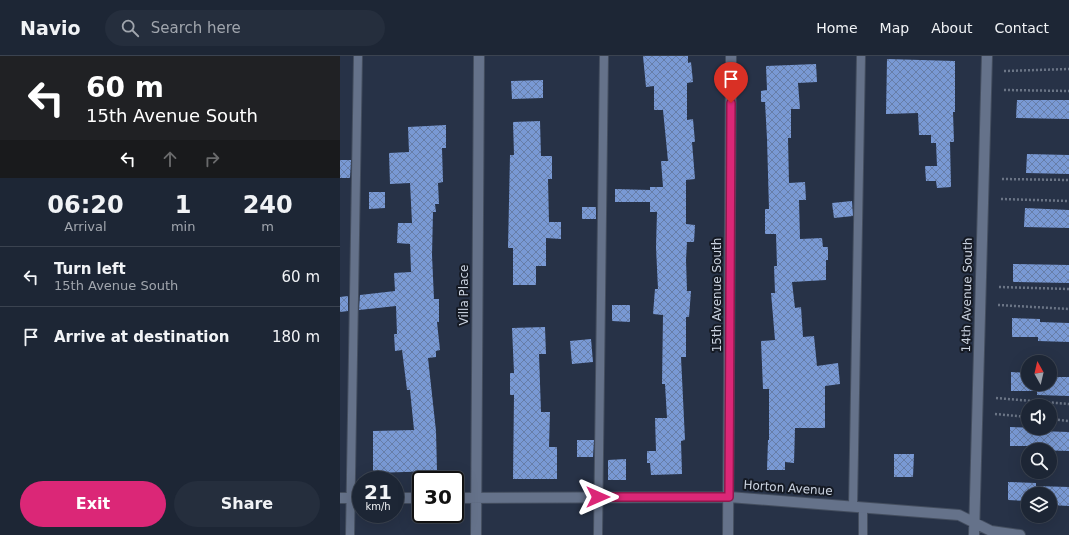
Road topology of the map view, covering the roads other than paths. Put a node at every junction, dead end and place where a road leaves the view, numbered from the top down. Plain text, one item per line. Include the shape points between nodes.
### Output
1 (358, 56) edge
2 (479, 56) edge
3 (604, 56) edge
4 (731, 56) edge
5 (861, 56) edge
6 (987, 56) edge
7 (598, 497) junction
8 (729, 497) junction
9 (345, 498) edge
10 (464, 498) edge
11 (477, 498) junction
12 (858, 507) junction
13 (974, 522) junction
14 (350, 535) edge
15 (476, 535) edge
16 (598, 535) edge
17 (728, 535) edge
18 (863, 535) edge
19 (974, 535) edge
20 (1020, 535) edge

1 - 9 lane
2 - 11 street, Villa Place
3 - 7 lane
4 - 8 street, 15th Avenue South
5 - 12 lane
6 - 13 street, 14th Avenue South
7 - 8 street, Horton Avenue
7 - 11 street, Horton Avenue
7 - 16 lane
8 - 12 street, Horton Avenue
8 - 17 street, 15th Avenue South
9 - 14 lane
10 - 11 street, Horton Avenue
11 - 15 street, Villa Place
12 - 13 street, Horton Avenue via 959,515
12 - 18 lane
13 - 19 street, 14th Avenue South
13 - 20 street, Horton Avenue via 991,531

